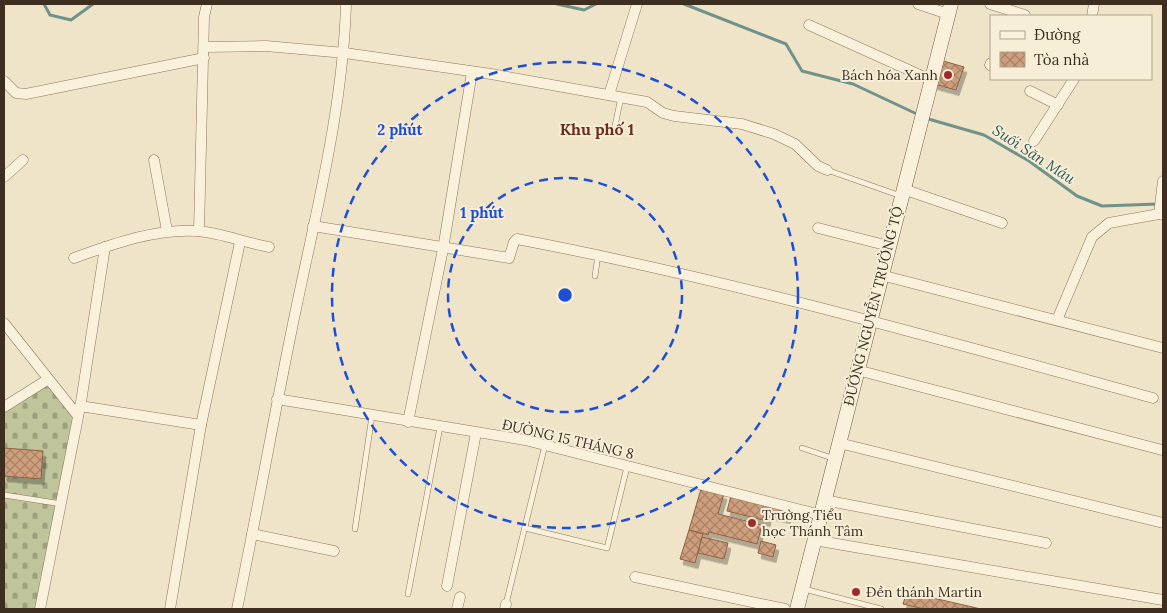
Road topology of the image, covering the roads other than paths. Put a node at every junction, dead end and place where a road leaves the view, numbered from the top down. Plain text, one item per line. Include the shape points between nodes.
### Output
1 (207, 4) edge
2 (346, 4) edge
3 (637, 4) edge
4 (918, 4) edge
5 (990, 4) edge
6 (949, 9) edge
7 (1009, 13) edge
8 (1025, 15) edge
9 (809, 25) dead end
10 (204, 47) junction
11 (345, 53) junction
12 (204, 58) junction
13 (472, 72) junction
14 (931, 80) junction
15 (1073, 80) edge
16 (4, 81) edge
17 (1030, 91) dead end
18 (609, 95) junction
19 (621, 98) junction
20 (1058, 105) junction
21 (615, 126) dead end
22 (1034, 141) dead end
23 (23, 160) dead end
24 (154, 160) dead end
25 (827, 170) joint
26 (4, 177) edge
27 (1163, 181) edge
28 (902, 193) junction
29 (1160, 212) edge
30 (1002, 223) dead end
31 (314, 226) junction
32 (818, 228) dead end
33 (167, 231) junction
34 (199, 232) junction
35 (240, 242) junction
36 (889, 246) junction
37 (106, 247) junction
38 (269, 247) dead end
39 (443, 249) junction
40 (598, 254) junction
41 (74, 258) dead end
42 (881, 275) junction
43 (595, 276) dead end
44 (870, 320) junction
45 (1056, 320) junction
46 (4, 323) edge
47 (1163, 348) edge
48 (857, 370) junction
49 (47, 380) junction
50 (1153, 398) dead end
51 (277, 399) junction
52 (4, 407) edge
53 (79, 411) junction
54 (372, 416) junction
55 (408, 422) junction
56 (202, 425) junction
57 (440, 427) junction
58 (476, 433) junction
59 (839, 443) junction
60 (545, 445) junction
61 (802, 448) dead end
62 (1162, 450) dead end
63 (835, 459) junction
64 (627, 467) junction
65 (4, 495) edge
66 (824, 500) junction
67 (62, 504) junction
68 (821, 515) junction
69 (1163, 523) edge
70 (525, 528) junction
71 (355, 529) dead end
72 (252, 534) junction
73 (814, 540) junction
74 (1046, 544) dead end
75 (334, 551) dead end
76 (635, 577) dead end
77 (447, 586) dead end
78 (802, 588) junction
79 (408, 594) dead end
80 (460, 597) dead end
81 (1163, 600) edge
82 (505, 607) edge
83 (40, 609) edge
84 (170, 609) edge
85 (237, 609) edge
86 (457, 609) edge
87 (785, 609) edge
88 (797, 609) edge
89 (881, 609) edge

1 - 10 street
2 - 11 street
3 - 18 street
4 - 6 street
5 - 7 street
6 - 14 main road, ĐƯỜNG NGUYỄN TRƯỜNG TỘ
7 - 8 street
9 - 14 street
10 - 11 street via 266,46
10 - 12 street
11 - 13 street
11 - 31 street
12 - 16 street via 26,94 16,94
12 - 34 street
13 - 18 street
13 - 39 street
14 - 28 main road, ĐƯỜNG NGUYỄN TRƯỜNG TỘ
15 - 20 street
17 - 20 street
18 - 19 street
19 - 21 lane
19 - 25 street via 647,102 674,116 759,128 795,144 818,166
20 - 22 street
23 - 26 street
24 - 33 street
25 - 28 lane
27 - 29 street
28 - 30 street
28 - 36 main road, ĐƯỜNG NGUYỄN TRƯỜNG TỘ
29 - 45 street via 1110,223 1092,237
31 - 39 street
31 - 51 street
32 - 36 street
33 - 34 street
33 - 37 street
34 - 35 street
35 - 38 street
35 - 56 street
36 - 42 main road, ĐƯỜNG NGUYỄN TRƯỜNG TỘ
37 - 41 street
37 - 53 street
39 - 40 street via 508,258 517,239
39 - 55 street
40 - 43 lane
40 - 44 street
42 - 44 main road, ĐƯỜNG NGUYỄN TRƯỜNG TỘ
42 - 45 street
44 - 48 main road, ĐƯỜNG NGUYỄN TRƯỜNG TỘ
44 - 50 street
45 - 47 street
46 - 49 street
48 - 59 main road, ĐƯỜNG NGUYỄN TRƯỜNG TỘ
48 - 62 street
49 - 52 street
49 - 53 street
51 - 54 street, ĐƯỜNG 15 THÁNG 8
51 - 72 street
53 - 56 street
53 - 67 street
54 - 55 street, ĐƯỜNG 15 THÁNG 8
54 - 71 lane
55 - 57 street, ĐƯỜNG 15 THÁNG 8
56 - 84 street
57 - 58 street, ĐƯỜNG 15 THÁNG 8
57 - 79 lane
58 - 60 street, ĐƯỜNG 15 THÁNG 8
58 - 77 street
59 - 63 main road, ĐƯỜNG NGUYỄN TRƯỜNG TỘ
59 - 69 street
60 - 64 street, ĐƯỜNG 15 THÁNG 8
60 - 70 lane
61 - 63 lane
63 - 66 main road, ĐƯỜNG NGUYỄN TRƯỜNG TỘ
64 - 68 street, ĐƯỜNG 15 THÁNG 8
64 - 70 lane via 607,548
65 - 67 lane
66 - 68 main road, ĐƯỜNG NGUYỄN TRƯỜNG TỘ
66 - 74 street
67 - 83 street
68 - 73 main road, ĐƯỜNG NGUYỄN TRƯỜNG TỘ
70 - 82 lane
72 - 75 street
72 - 85 street
73 - 78 main road, ĐƯỜNG NGUYỄN TRƯỜNG TỘ
73 - 81 street
76 - 87 street
78 - 88 main road, ĐƯỜNG NGUYỄN TRƯỜNG TỘ
78 - 89 lane
80 - 86 street

